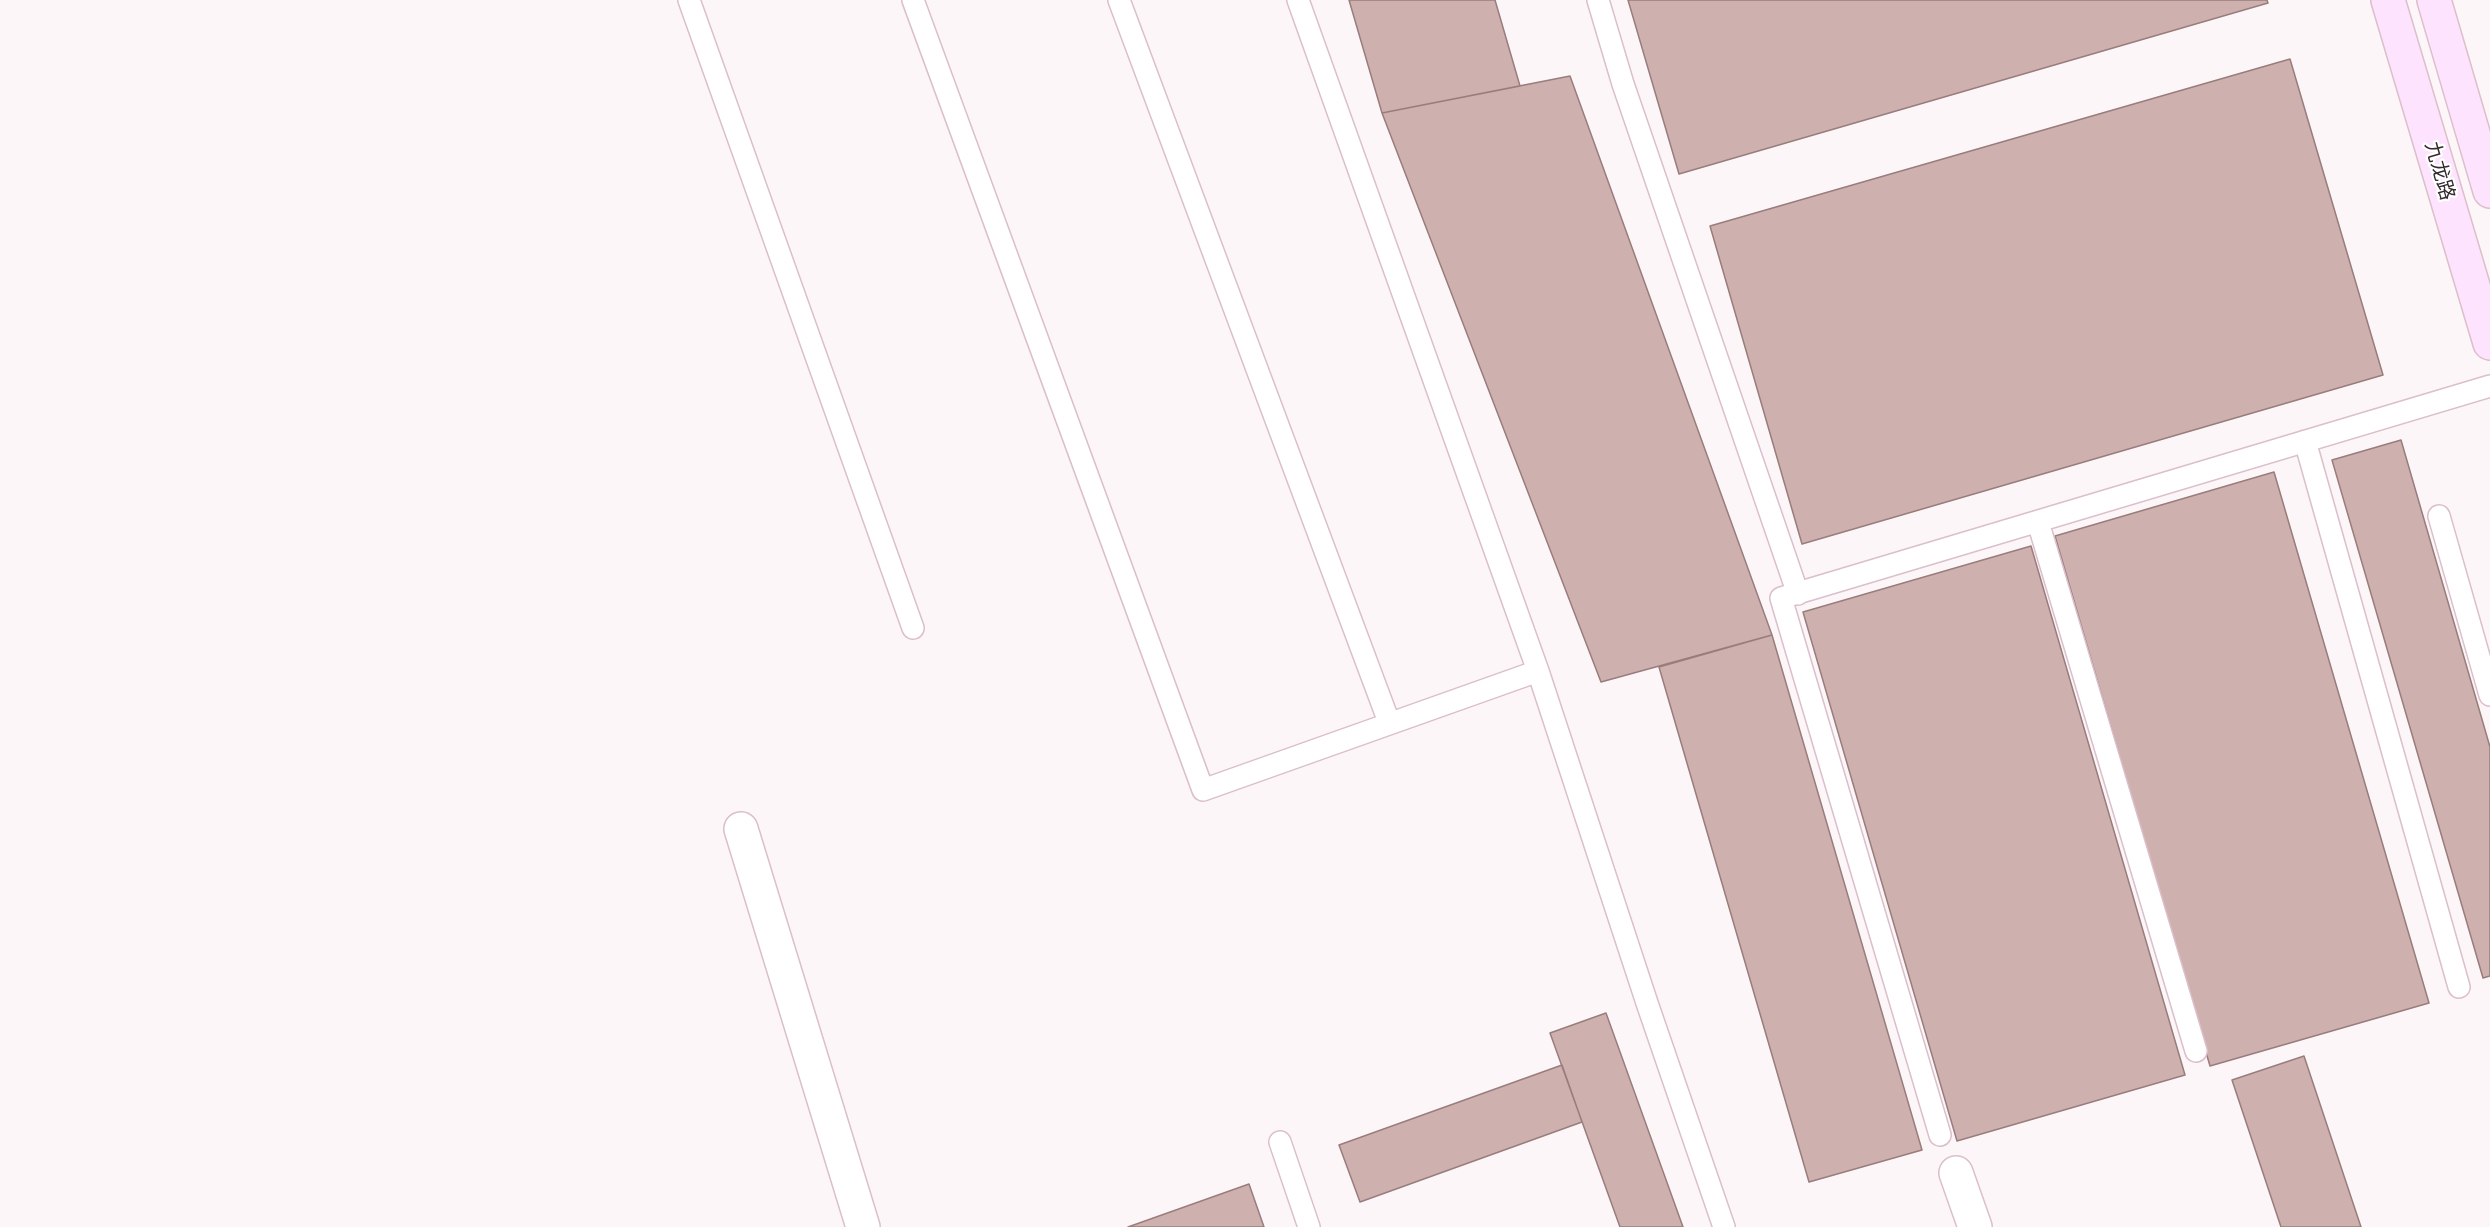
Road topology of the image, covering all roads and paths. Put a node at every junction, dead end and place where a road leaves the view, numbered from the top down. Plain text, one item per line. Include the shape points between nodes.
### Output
1 (688, 0) edge
2 (913, 0) edge
3 (1119, 0) edge
4 (1298, 0) edge
5 (1598, 0) edge
6 (2388, 0) edge
7 (2434, 0) edge
8 (2490, 191) edge
9 (2490, 343) edge
10 (2490, 386) edge
11 (2305, 441) junction
12 (2439, 516) dead end
13 (2038, 522) junction
14 (1798, 594) junction
15 (913, 628) dead end
16 (1538, 671) junction
17 (2490, 695) edge
18 (1389, 722) junction
19 (741, 829) dead end
20 (2459, 987) dead end
21 (2196, 1052) dead end
22 (1940, 1135) dead end
23 (1280, 1142) dead end
24 (1956, 1173) dead end
25 (863, 1227) edge
26 (1309, 1227) edge
27 (1724, 1227) edge
28 (1975, 1227) edge

1 - 15 lane
2 - 18 lane via 1203,790
3 - 18 lane
4 - 16 lane
5 - 14 lane via 1623,84
6 - 9 main road, 九龙路
7 - 8 main road
10 - 11 lane
11 - 13 lane
11 - 20 lane
12 - 17 lane
13 - 14 lane
13 - 21 lane
14 - 22 lane via 1781,598
16 - 18 lane
16 - 27 lane
19 - 25 street
23 - 26 lane
24 - 28 street

